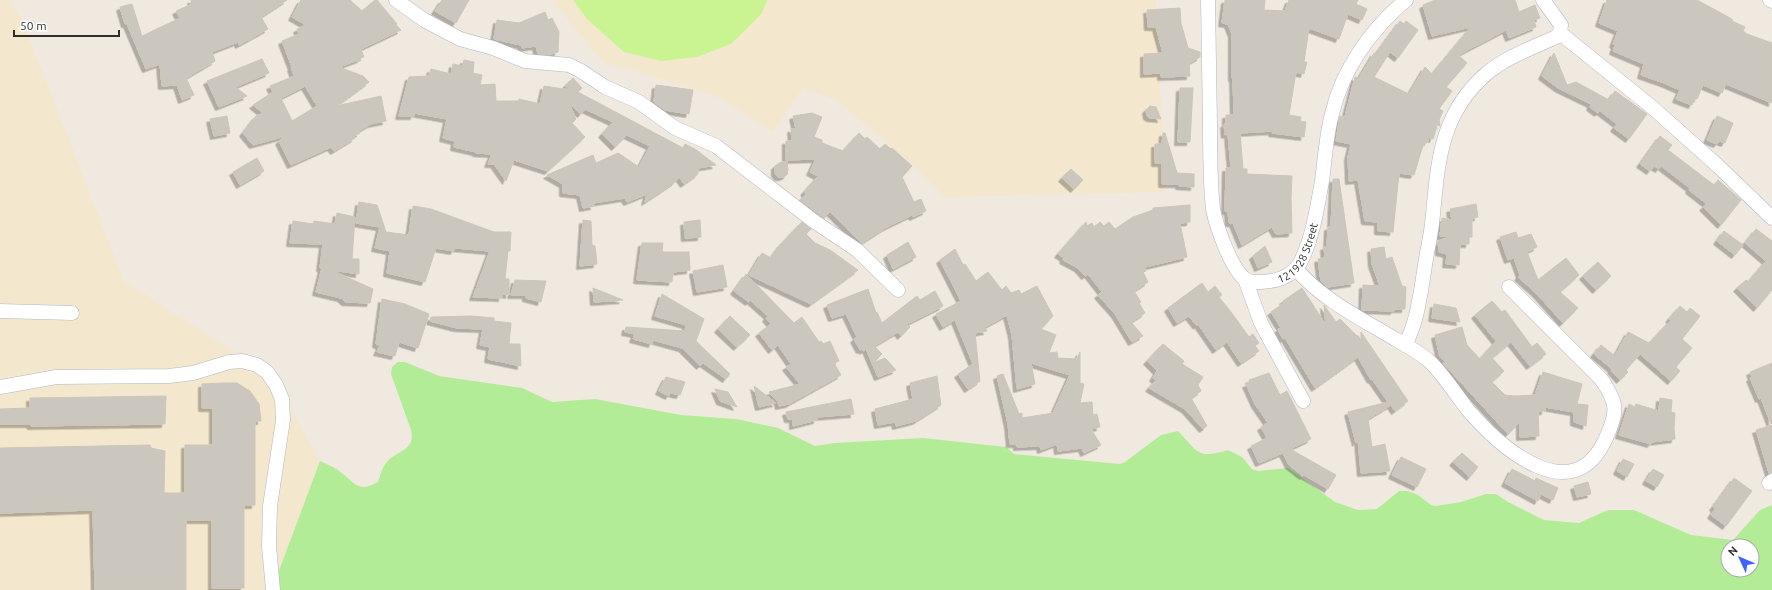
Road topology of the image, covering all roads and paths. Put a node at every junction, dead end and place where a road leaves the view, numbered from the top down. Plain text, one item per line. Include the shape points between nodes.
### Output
1 (396, 0) edge
2 (1208, 0) edge
3 (1406, 0) edge
4 (1543, 0) edge
5 (1560, 33) junction
6 (1772, 218) edge
7 (1296, 269) junction
8 (1245, 279) junction
9 (1509, 287) dead end
10 (898, 290) dead end
11 (0, 311) edge
12 (72, 313) dead end
13 (1405, 345) junction
14 (0, 387) edge
15 (1304, 401) dead end
16 (273, 590) edge

1 - 10 street via 424,20 460,39 525,61 569,65 605,87 640,102 675,128 716,146 815,222 857,250
2 - 8 street via 1213,208 1223,241 1236,268
3 - 7 street, 121928 Street via 1372,34 1347,72 1331,115 1315,222
4 - 5 street via 1561,25
5 - 6 street via 1653,108
5 - 13 street via 1505,61 1487,74 1471,89 1450,125 1440,150 1422,285 1412,330
7 - 8 street, 121928 Street via 1288,276 1273,281 1255,282
7 - 13 street via 1321,294
8 - 15 street via 1261,323
9 - 13 street via 1602,379 1612,394 1615,410 1610,430 1591,462 1578,470 1566,474 1552,471 1513,452 1469,411 1428,361
11 - 12 street
14 - 16 street via 56,377 169,376 242,361 257,365 267,372 282,399 283,420 270,506 269,546

